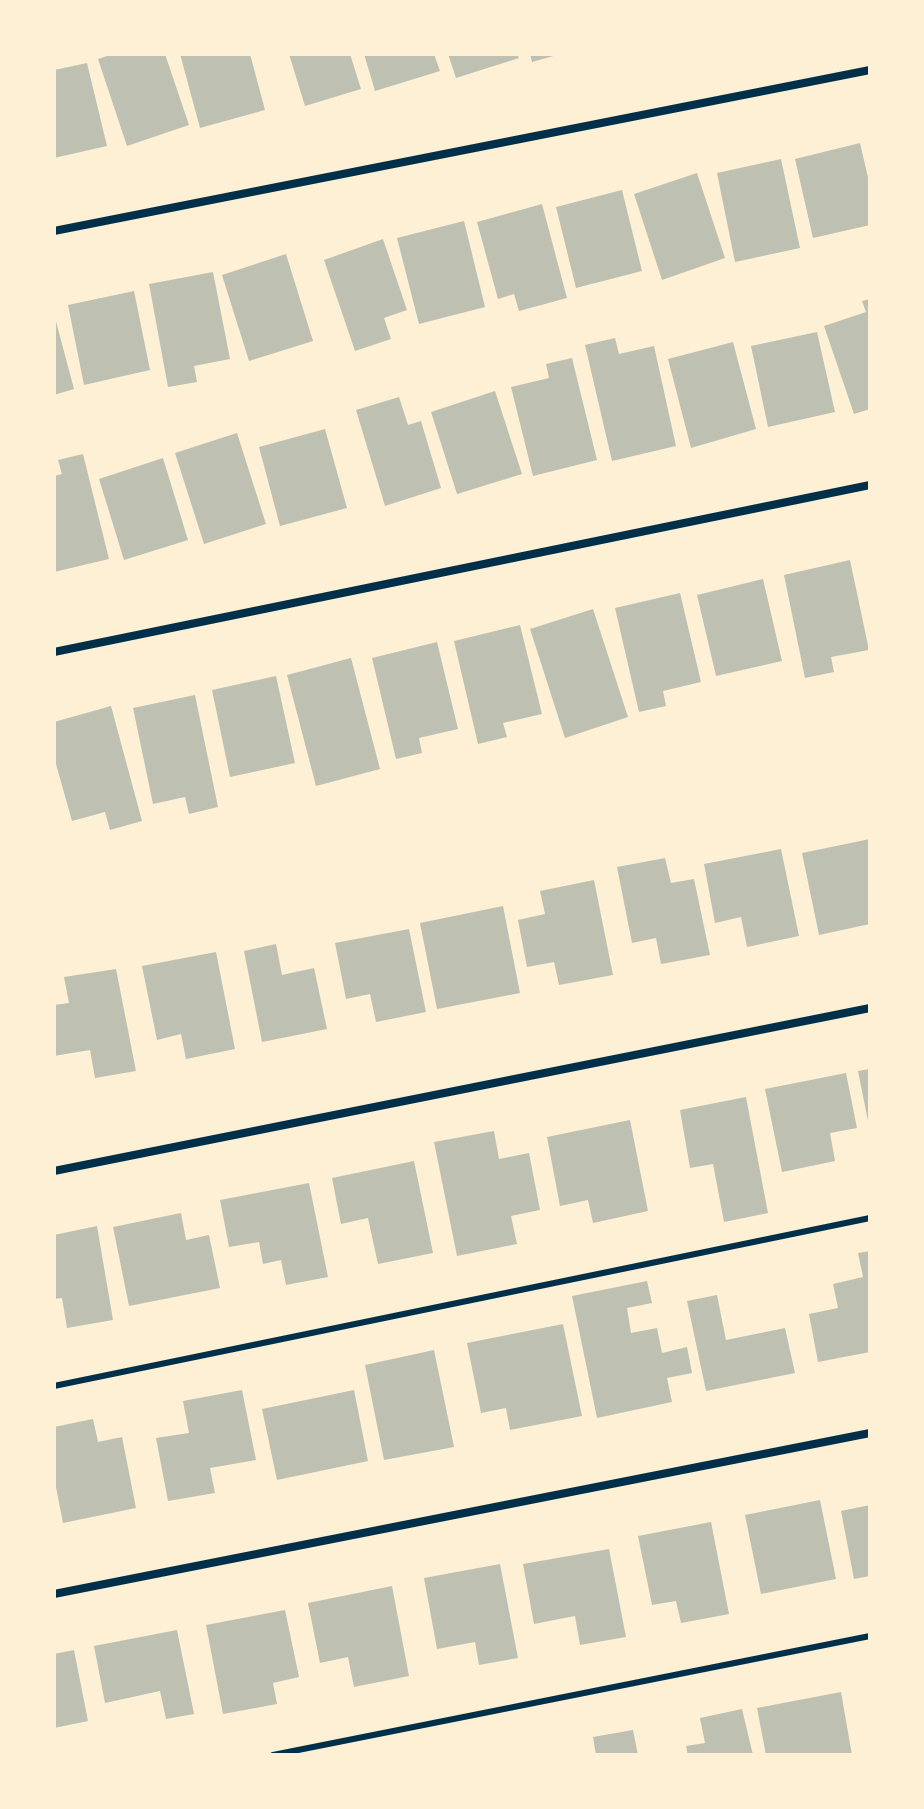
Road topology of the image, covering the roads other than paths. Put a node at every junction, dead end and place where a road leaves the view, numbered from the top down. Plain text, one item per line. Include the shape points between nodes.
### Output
1 (870, 70) edge
2 (54, 231) edge
3 (870, 485) edge
4 (54, 652) edge
5 (870, 1008) edge
6 (54, 1171) edge
7 (870, 1218) edge
8 (54, 1386) edge
9 (870, 1433) edge
10 (54, 1594) edge
11 (870, 1636) edge
12 (273, 1755) edge

1 - 2 street
3 - 4 street
5 - 6 street
7 - 8 lane
9 - 10 street
11 - 12 lane

